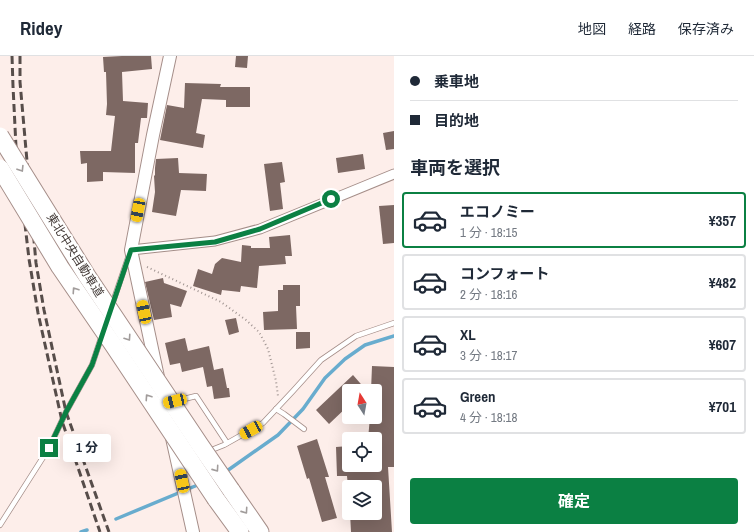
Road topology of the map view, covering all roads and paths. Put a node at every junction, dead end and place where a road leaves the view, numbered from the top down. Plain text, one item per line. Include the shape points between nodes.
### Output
1 (170, 56) edge
2 (0, 136) edge
3 (0, 168) edge
4 (394, 174) edge
5 (132, 255) junction
6 (109, 314) dead end
7 (107, 322) dead end
8 (394, 323) edge
9 (164, 404) junction
10 (278, 407) junction
11 (303, 429) dead end
12 (227, 443) junction
13 (198, 455) dead end
14 (191, 458) dead end
15 (179, 466) junction
16 (0, 525) edge
17 (193, 532) edge
18 (240, 532) edge
19 (260, 532) edge

1 - 5 street via 151,142
2 -> 19 highway, 東北中央自動車道, bridge via 87,276
18 -> 3 highway, 東北中央自動車道, bridge via 60,267
4 - 5 street via 260,229 215,242
5 - 6 lane
5 - 9 street
5 - 10 path via 221,302 259,332 268,349 276,381
7 - 16 lane via 92,365 49,448
8 - 10 lane via 356,336 321,360
9 - 12 lane via 196,396
9 - 15 street
10 - 11 lane
10 - 12 lane via 263,423
12 - 13 lane
14 - 15 lane
15 - 17 street

